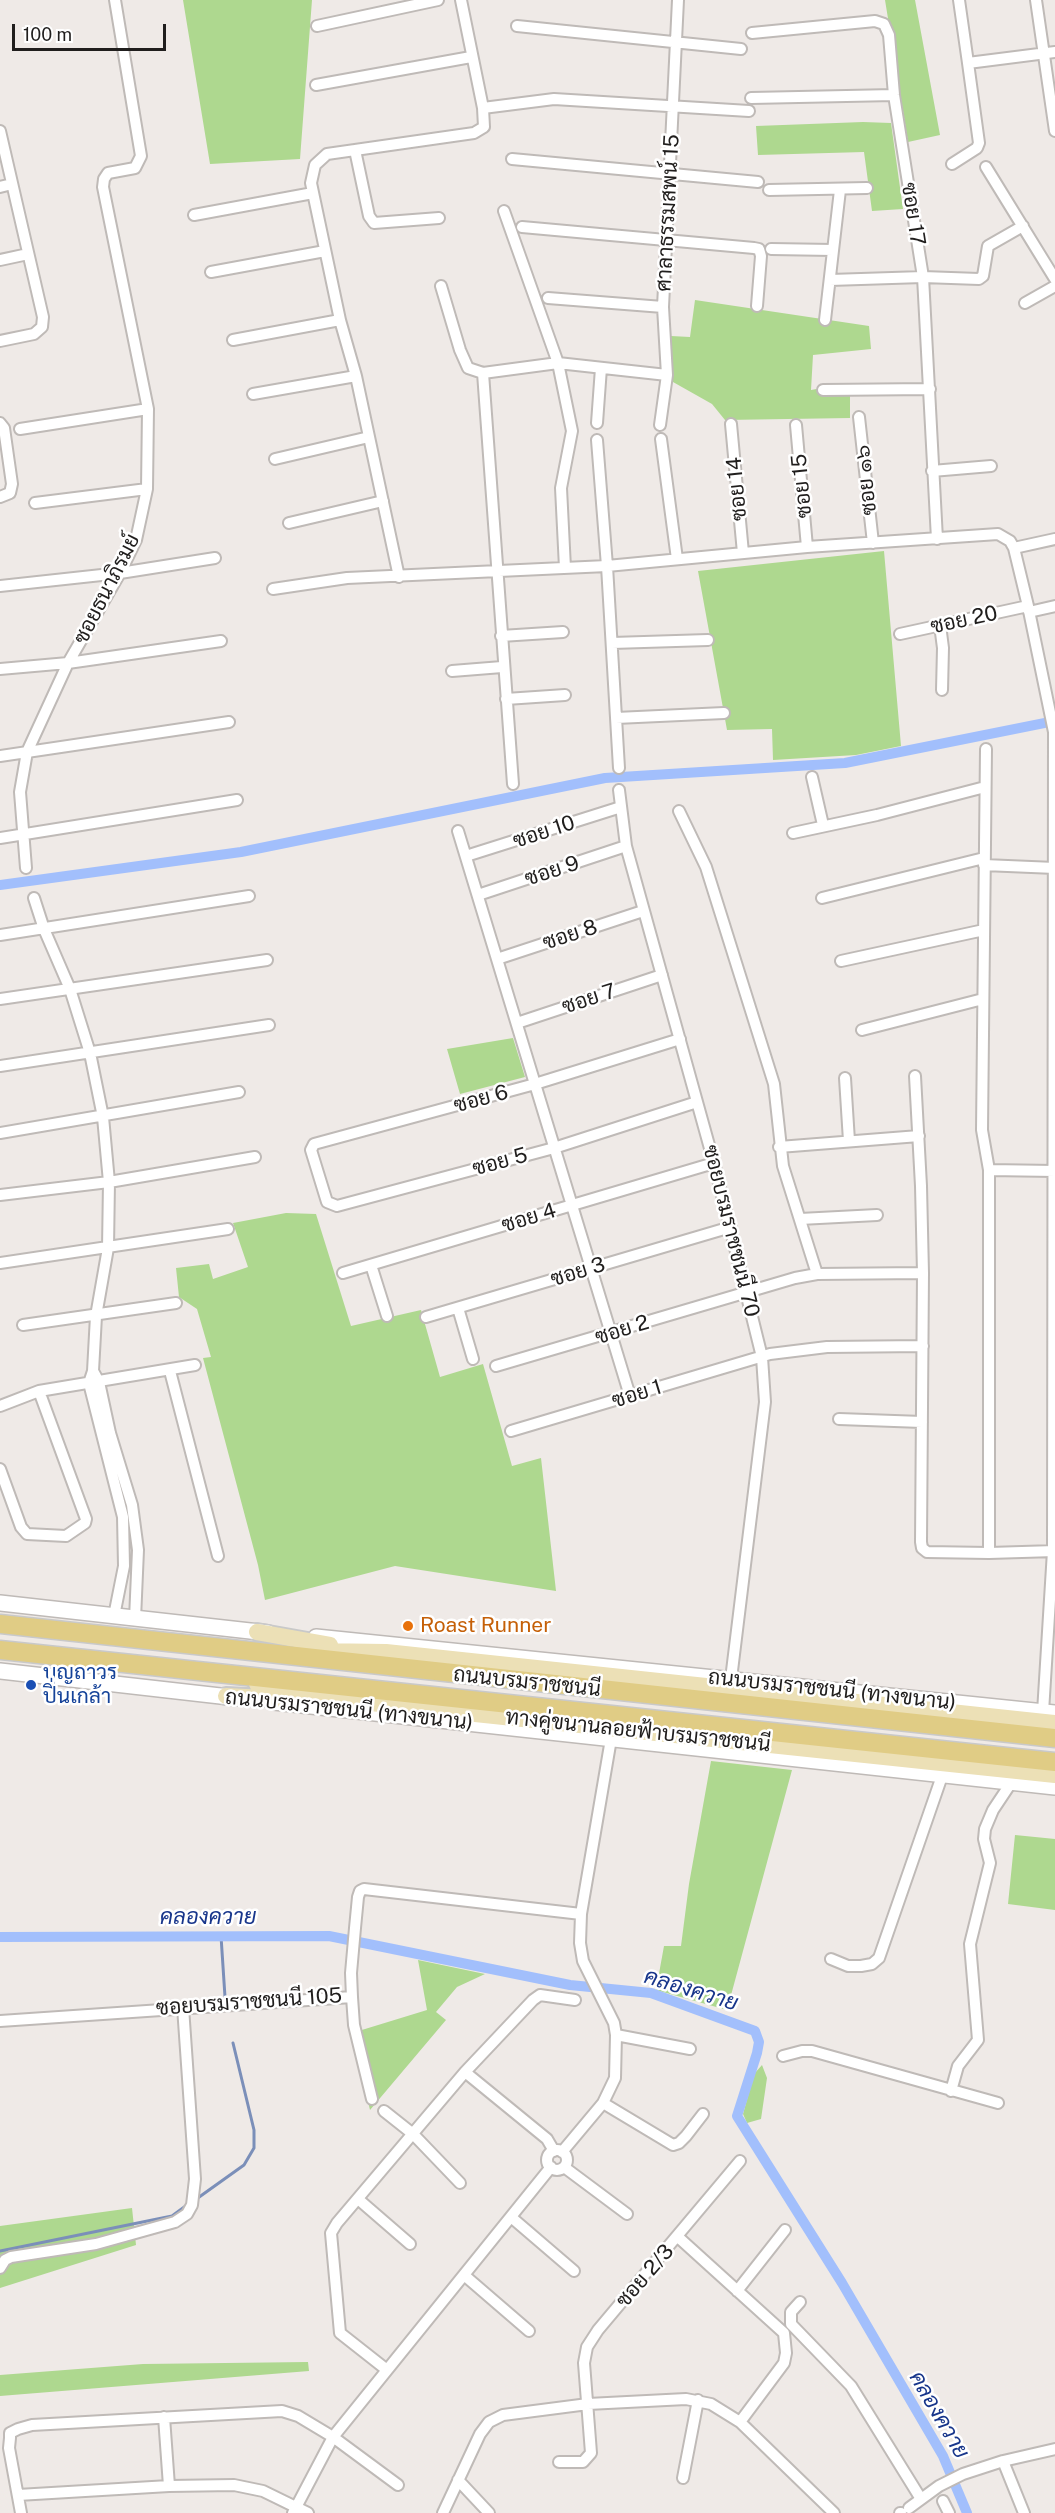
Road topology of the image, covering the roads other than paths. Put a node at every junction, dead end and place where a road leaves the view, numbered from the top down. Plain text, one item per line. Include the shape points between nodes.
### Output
1 (115, 0) edge
2 (438, 0) edge
3 (461, 0) edge
4 (678, 0) edge
5 (959, 0) edge
6 (1036, 0) edge
7 (317, 26) dead end
8 (517, 26) dead end
9 (752, 33) dead end
10 (676, 43) junction
11 (741, 49) dead end
12 (1049, 53) edge
13 (471, 57) junction
14 (968, 63) junction
15 (316, 85) dead end
16 (894, 95) junction
17 (751, 98) dead end
18 (674, 106) junction
19 (483, 108) junction
20 (749, 111) dead end
21 (0, 131) edge
22 (1055, 131) edge
23 (355, 150) junction
24 (512, 159) dead end
25 (951, 164) dead end
26 (986, 167) dead end
27 (670, 173) junction
28 (758, 182) dead end
29 (12, 184) junction
30 (0, 187) edge
31 (867, 188) dead end
32 (769, 190) dead end
33 (840, 190) junction
34 (313, 193) junction
35 (504, 211) dead end
36 (194, 215) dead end
37 (439, 218) dead end
38 (1023, 226) junction
39 (522, 227) dead end
40 (668, 240) junction
41 (771, 249) dead end
42 (833, 250) junction
43 (325, 251) junction
44 (27, 254) junction
45 (0, 260) edge
46 (211, 272) dead end
47 (923, 277) junction
48 (1055, 279) edge
49 (830, 280) junction
50 (441, 286) dead end
51 (1055, 286) edge
52 (548, 298) dead end
53 (1025, 303) dead end
54 (757, 306) dead end
55 (663, 307) junction
56 (340, 320) junction
57 (825, 320) dead end
58 (233, 340) dead end
59 (0, 341) edge
60 (558, 363) junction
61 (601, 368) junction
62 (483, 373) junction
63 (667, 375) junction
64 (356, 376) junction
65 (930, 389) junction
66 (823, 390) dead end
67 (253, 394) dead end
68 (148, 409) junction
69 (860, 417) dead end
70 (0, 423) edge
71 (597, 423) dead end
72 (731, 424) dead end
73 (660, 425) dead end
74 (796, 425) dead end
75 (21, 429) dead end
76 (369, 437) junction
77 (661, 439) dead end
78 (597, 440) dead end
79 (275, 459) dead end
80 (990, 466) dead end
81 (932, 471) junction
82 (147, 489) junction
83 (3, 496) edge
84 (383, 501) junction
85 (35, 503) dead end
86 (289, 523) dead end
87 (1055, 538) edge
88 (937, 539) junction
89 (873, 543) junction
90 (807, 547) junction
91 (1014, 548) junction
92 (743, 553) junction
93 (215, 558) dead end
94 (677, 559) junction
95 (608, 566) junction
96 (565, 568) junction
97 (498, 571) junction
98 (120, 573) junction
99 (399, 577) junction
100 (0, 586) edge
101 (273, 590) dead end
102 (1055, 606) edge
103 (1028, 609) junction
104 (940, 625) junction
105 (563, 632) dead end
106 (900, 634) dead end
107 (501, 636) junction
108 (708, 640) dead end
109 (221, 641) dead end
110 (612, 643) junction
111 (68, 663) junction
112 (502, 667) junction
113 (0, 669) edge
114 (452, 671) dead end
115 (942, 690) dead end
116 (565, 695) dead end
117 (506, 699) junction
118 (724, 713) dead end
119 (616, 718) junction
120 (229, 722) dead end
121 (1054, 732) edge
122 (986, 748) dead end
123 (27, 752) junction
124 (0, 756) edge
125 (618, 768) dead end
126 (812, 777) dead end
127 (513, 784) dead end
128 (985, 787) junction
129 (619, 790) dead end
130 (237, 800) dead end
131 (621, 807) junction
132 (679, 811) dead end
133 (823, 825) junction
134 (458, 831) dead end
135 (793, 832) dead end
136 (24, 835) junction
137 (0, 838) edge
138 (626, 846) junction
139 (466, 856) junction
140 (984, 861) junction
141 (26, 868) dead end
142 (1054, 868) edge
143 (478, 895) junction
144 (249, 896) dead end
145 (34, 898) dead end
146 (822, 898) dead end
147 (644, 911) junction
148 (44, 929) junction
149 (984, 930) junction
150 (0, 934) edge
151 (497, 959) junction
152 (267, 960) dead end
153 (840, 961) dead end
154 (662, 975) junction
155 (70, 989) junction
156 (0, 999) edge
157 (983, 999) junction
158 (517, 1023) junction
159 (269, 1025) dead end
160 (862, 1030) dead end
161 (680, 1039) junction
162 (90, 1053) junction
163 (0, 1066) edge
164 (915, 1076) dead end
165 (845, 1078) dead end
166 (535, 1084) junction
167 (239, 1092) dead end
168 (697, 1102) junction
169 (103, 1117) junction
170 (0, 1132) edge
171 (919, 1136) junction
172 (849, 1141) junction
173 (779, 1147) junction
174 (554, 1148) junction
175 (255, 1157) dead end
176 (714, 1163) junction
177 (989, 1170) junction
178 (1054, 1171) edge
179 (319, 1176) joint
180 (109, 1182) junction
181 (0, 1195) edge
182 (572, 1205) junction
183 (877, 1215) dead end
184 (800, 1219) junction
185 (730, 1227) junction
186 (228, 1229) dead end
187 (108, 1248) junction
188 (0, 1263) edge
189 (371, 1265) junction
190 (591, 1268) junction
191 (344, 1273) dead end
192 (922, 1273) junction
193 (817, 1274) junction
194 (746, 1292) junction
195 (176, 1303) dead end
196 (458, 1308) junction
197 (96, 1316) junction
198 (387, 1316) dead end
199 (426, 1317) dead end
200 (23, 1325) dead end
201 (610, 1333) junction
202 (923, 1346) junction
203 (1054, 1348) edge
204 (762, 1357) junction
205 (473, 1359) dead end
206 (195, 1365) dead end
207 (496, 1366) dead end
208 (170, 1371) junction
209 (94, 1382) junction
210 (39, 1391) junction
211 (630, 1396) junction
212 (0, 1406) edge
213 (839, 1419) dead end
214 (922, 1422) junction
215 (511, 1431) dead end
216 (0, 1469) edge
217 (1054, 1551) edge
218 (989, 1553) junction
219 (218, 1556) dead end
220 (122, 1579) junction
221 (139, 1581) junction
222 (0, 1603) edge
223 (114, 1616) junction
224 (135, 1619) junction
225 (0, 1624) edge
226 (257, 1632) junction
227 (0, 1650) edge
228 (231, 1650) junction
229 (386, 1652) junction
230 (0, 1671) edge
231 (223, 1675) junction
232 (731, 1679) junction
233 (226, 1696) junction
234 (361, 1702) junction
235 (1051, 1716) edge
236 (1055, 1738) edge
237 (611, 1739) junction
238 (1055, 1762) edge
239 (1055, 1775) edge
240 (942, 1776) junction
241 (1011, 1783) junction
242 (1055, 1787) edge
243 (580, 1914) junction
244 (831, 1959) dead end
245 (352, 1997) junction
246 (575, 2000) dead end
247 (183, 2007) junction
248 (0, 2021) edge
249 (616, 2035) junction
250 (690, 2049) dead end
251 (783, 2056) dead end
252 (465, 2072) junction
253 (951, 2091) junction
254 (372, 2099) dead end
255 (603, 2103) junction
256 (998, 2103) dead end
257 (384, 2111) dead end
258 (703, 2114) dead end
259 (413, 2134) junction
260 (558, 2152) junction
261 (740, 2162) dead end
262 (564, 2167) junction
263 (551, 2168) junction
264 (460, 2183) dead end
265 (358, 2199) junction
266 (627, 2214) dead end
267 (511, 2217) junction
268 (785, 2230) dead end
269 (678, 2237) junction
270 (410, 2244) dead end
271 (0, 2268) edge
272 (574, 2271) dead end
273 (464, 2275) junction
274 (737, 2291) junction
275 (800, 2302) dead end
276 (529, 2331) dead end
277 (387, 2370) junction
278 (698, 2400) junction
279 (588, 2404) junction
280 (164, 2417) junction
281 (740, 2422) junction
282 (333, 2438) junction
283 (1055, 2449) edge
284 (1003, 2461) junction
285 (559, 2462) dead end
286 (683, 2478) dead end
287 (458, 2480) junction
288 (398, 2485) dead end
289 (170, 2486) junction
290 (18, 2495) junction
291 (921, 2499) junction
292 (943, 2501) dead end
293 (295, 2510) edge
294 (903, 2511) edge
295 (21, 2513) edge
296 (308, 2513) edge
297 (443, 2513) edge
298 (489, 2513) edge
299 (834, 2513) edge
300 (949, 2513) edge
301 (1024, 2513) edge

1 - 68 street, ซอยธนาภิรมย์ via 141,156 135,168 108,173 103,187
2 - 7 street
3 - 13 street
4 - 10 street, ศาลาธรรมสพน์ 15
5 - 14 street
6 - 12 street
8 - 10 street
9 - 16 street, ซอย 17 via 875,21 884,24 889,35
10 - 11 street
10 - 18 street, ศาลาธรรมสพน์ 15
12 - 14 street
12 - 22 street
13 - 15 street
13 - 19 street
14 - 25 street via 979,143
16 - 17 street
16 - 47 street, ซอย 17
18 - 19 street via 554,99
18 - 20 street
18 - 27 street, ศาลาธรรมสพน์ 15
19 - 23 street via 484,127 474,133
21 - 29 street
23 - 34 street via 327,154 315,165
23 - 37 street via 369,216 374,222
24 - 27 street
26 - 38 street
27 - 28 street
27 - 40 street, ศาลาธรรมสพน์ 15
29 - 30 street
29 - 44 street
31 - 33 street
32 - 33 street
33 - 42 street
34 - 36 street
34 - 43 street
35 - 60 street
38 - 47 street via 988,246 980,279
38 - 48 street
39 - 40 street
40 - 54 street via 759,249
40 - 55 street, ศาลาธรรมสพน์ 15
41 - 42 street
42 - 49 street
43 - 46 street
43 - 56 street
44 - 45 street
44 - 59 street via 42,327 34,334
47 - 49 street
47 - 65 street, ซอย 17
49 - 57 street
50 - 62 street via 468,368
51 - 53 street
52 - 55 street
55 - 63 street, ศาลาธรรมสพน์ 15
56 - 58 street
56 - 64 street
60 - 61 street
60 - 62 street
60 - 96 street via 572,431 561,488
61 - 63 street
61 - 71 street
62 - 97 street
63 - 73 street, ศาลาธรรมสพน์ 15
64 - 67 street
64 - 76 street
65 - 66 street
65 - 81 street, ซอย 17
68 - 75 street
68 - 82 street, ซอยธนาภิรมย์
69 - 89 street, ซอย ๑๖
70 - 83 street via 12,484
72 - 92 street, ซอย 14
74 - 90 street, ซอย 15
76 - 79 street
76 - 84 street
77 - 94 street
78 - 95 street
80 - 81 street
81 - 88 street, ซอย 17
82 - 85 street
82 - 98 street, ซอยธนาภิรมย์ via 136,540
84 - 86 street
84 - 99 street
87 - 91 street
88 - 89 street
88 - 91 street via 998,534 1006,536
89 - 90 street
90 - 92 street
91 - 103 street
92 - 94 street
93 - 98 street
94 - 95 street
95 - 96 street
95 - 110 street
96 - 97 street
97 - 99 street
97 - 107 street
98 - 100 street
98 - 111 street, ซอยธนาภิรมย์
99 - 101 street via 347,578
102 - 103 street, ซอย 20
103 - 104 street, ซอย 20
103 - 121 street
104 - 106 street, ซอย 20
104 - 115 street
105 - 107 street
107 - 112 street
108 - 110 street
109 - 111 street
110 - 119 street
111 - 113 street
111 - 123 street, ซอยธนาภิรมย์
112 - 114 street
112 - 117 street
116 - 117 street
117 - 127 street
118 - 119 street
119 - 125 street
120 - 123 street
121 - 142 street
122 - 128 street
123 - 124 street
123 - 136 street, ซอยธนาภิรมย์ via 20,792
126 - 133 street
128 - 133 street
128 - 140 street
129 - 131 street, ซอยบรมราชชนนี 70
130 - 136 street
131 - 138 street, ซอยบรมราชชนนี 70
131 - 139 street, ซอย 10
132 - 173 street via 706,867 771,1074
133 - 135 street
134 - 139 street
136 - 137 street
136 - 141 street, ซอยธนาภิรมย์
138 - 143 street, ซอย 9
138 - 147 street, ซอยบรมราชชนนี 70
139 - 143 street
140 - 142 street
140 - 146 street
140 - 149 street
142 - 178 street
143 - 151 street
144 - 148 street
145 - 148 street
147 - 151 street, ซอย 8
147 - 154 street, ซอยบรมราชชนนี 70
148 - 150 street
148 - 155 street
149 - 153 street
149 - 157 street
151 - 158 street
152 - 155 street
154 - 158 street, ซอย 7
154 - 161 street, ซอยบรมราชชนนี 70
155 - 156 street
155 - 162 street
157 - 160 street
157 - 177 street via 982,1130
158 - 166 street
159 - 162 street
161 - 166 street, ซอย 6
161 - 168 street, ซอยบรมราชชนนี 70
162 - 163 street
162 - 169 street
164 - 171 street
165 - 172 street
166 - 174 street
166 - 179 street, ซอย 6 via 314,1144 311,1150
167 - 169 street
168 - 174 street, ซอย 5
168 - 176 street, ซอยบรมราชชนนี 70
169 - 170 street
169 - 180 street
171 - 172 street
171 - 192 street
172 - 173 street
173 - 184 street
174 - 179 street, ซอย 5 via 337,1206 327,1202
174 - 182 street
175 - 180 street
176 - 182 street, ซอย 4
176 - 185 street, ซอยบรมราชชนนี 70
177 - 178 street
177 - 218 street
178 - 203 street
180 - 181 street
180 - 187 street
182 - 189 street, ซอย 4
182 - 190 street
183 - 184 street
184 - 193 street
185 - 190 street, ซอย 3
185 - 194 street, ซอยบรมราชชนนี 70
186 - 187 street
187 - 188 street
187 - 197 street
189 - 191 street, ซอย 4
189 - 198 street
190 - 196 street, ซอย 3
190 - 201 street
192 - 193 street, ซอย 2
192 - 202 street
193 - 194 street, ซอย 2
194 - 201 street, ซอย 2
194 - 204 street, ซอยบรมราชชนนี 70
195 - 197 street
196 - 199 street, ซอย 3
196 - 205 street
197 - 200 street
197 - 209 street
201 - 207 street, ซอย 2
201 - 211 street
202 - 204 street, ซอย 1 via 827,1347
202 - 214 street
203 - 217 street
204 - 211 street, ซอย 1
204 - 232 street, ซอยบรมราชชนนี 70 via 765,1402
206 - 208 street
208 - 209 street
208 - 219 street
209 - 210 street
209 - 220 street via 122,1506
209 - 221 street via 132,1505
210 - 212 street
210 - 216 street via 85,1523 66,1536 27,1534
211 - 215 street, ซอย 1
213 - 214 street
214 - 218 street via 922,1548 927,1552
217 - 218 street
217 - 235 street
220 - 221 street
220 - 223 street
221 - 224 street
222 - 223 main road, ถนนบรมราชชนนี (ทางขนาน)
223 - 224 main road, ถนนบรมราชชนนี (ทางขนาน)
224 - 226 main road, ถนนบรมราชชนนี (ทางขนาน)
225 - 228 highway, ถนนบรมราชชนนี
226 - 229 main road
226 - 232 main road, ถนนบรมราชชนนี (ทางขนาน)
227 - 231 highway, ถนนบรมราชชนนี
228 - 229 main road
228 - 236 highway, ถนนบรมราชชนนี
229 - 235 main road
230 - 233 main road, ถนนบรมราชชนนี (ทางขนาน)
231 - 234 main road, ทางคู่ขนานลอยฟ้าบรมราชชนนี via 268,1687
231 - 238 highway, ถนนบรมราชชนนี
232 - 235 main road, ถนนบรมราชชนนี (ทางขนาน)
233 - 234 main road
233 - 237 main road, ถนนบรมราชชนนี (ทางขนาน)
234 - 239 main road, ทางคู่ขนานลอยฟ้าบรมราชชนนี
237 - 240 main road, ถนนบรมราชชนนี (ทางขนาน)
237 - 243 street
240 - 241 main road, ถนนบรมราชชนนี (ทางขนาน)
240 - 244 street via 879,1958 861,1966
241 - 242 main road, ถนนบรมราชชนนี (ทางขนาน)
241 - 253 street via 985,1829 990,1863 970,1944 978,2040 958,2066
243 - 245 street, ซอยบรมราชชนนี 105 via 369,1888 360,1891
243 - 249 street via 582,1960 609,2012
245 - 247 street, ซอยบรมราชชนนี 105
245 - 254 street via 354,2025
246 - 252 street via 540,1995
247 - 248 street, ซอยบรมราชชนนี 105
247 - 271 street via 195,2179 187,2214 175,2222 96,2244 21,2254 5,2260
249 - 250 street
249 - 255 street via 615,2078
251 - 253 street via 812,2051
252 - 259 street
252 - 260 street
253 - 256 street
255 - 258 street via 673,2145 679,2144
255 - 260 street
257 - 259 street
259 - 264 street
259 - 265 street
260 - 262 street via 567,2159
260 - 263 street via 548,2157
261 - 269 street, ซอย 2/3
262 - 263 street
262 - 266 street
263 - 267 street
265 - 270 street
265 - 277 street via 331,2233 338,2325 344,2339
267 - 272 street
267 - 273 street
268 - 274 street
269 - 274 street
269 - 279 street, ซอย 2/3 via 587,2347 584,2363
273 - 276 street
273 - 277 street
274 - 281 street via 784,2333 786,2353 784,2363
275 - 291 street via 791,2312 791,2324 851,2386
277 - 282 street
278 - 279 street
278 - 281 street via 722,2409
278 - 286 street
279 - 285 street, ซอย 2/3 via 591,2453 583,2462
279 - 287 street via 503,2415 489,2422
280 - 282 street via 282,2411 298,2416
280 - 289 street
280 - 290 street via 18,2428 10,2433 9,2448
281 - 299 street
282 - 288 street
282 - 293 street
283 - 284 street
284 - 291 street via 963,2474
284 - 301 street
287 - 297 street
287 - 298 street
289 - 290 street
289 - 293 street via 248,2486
290 - 295 street
291 - 294 street
292 - 300 street
293 - 296 street

